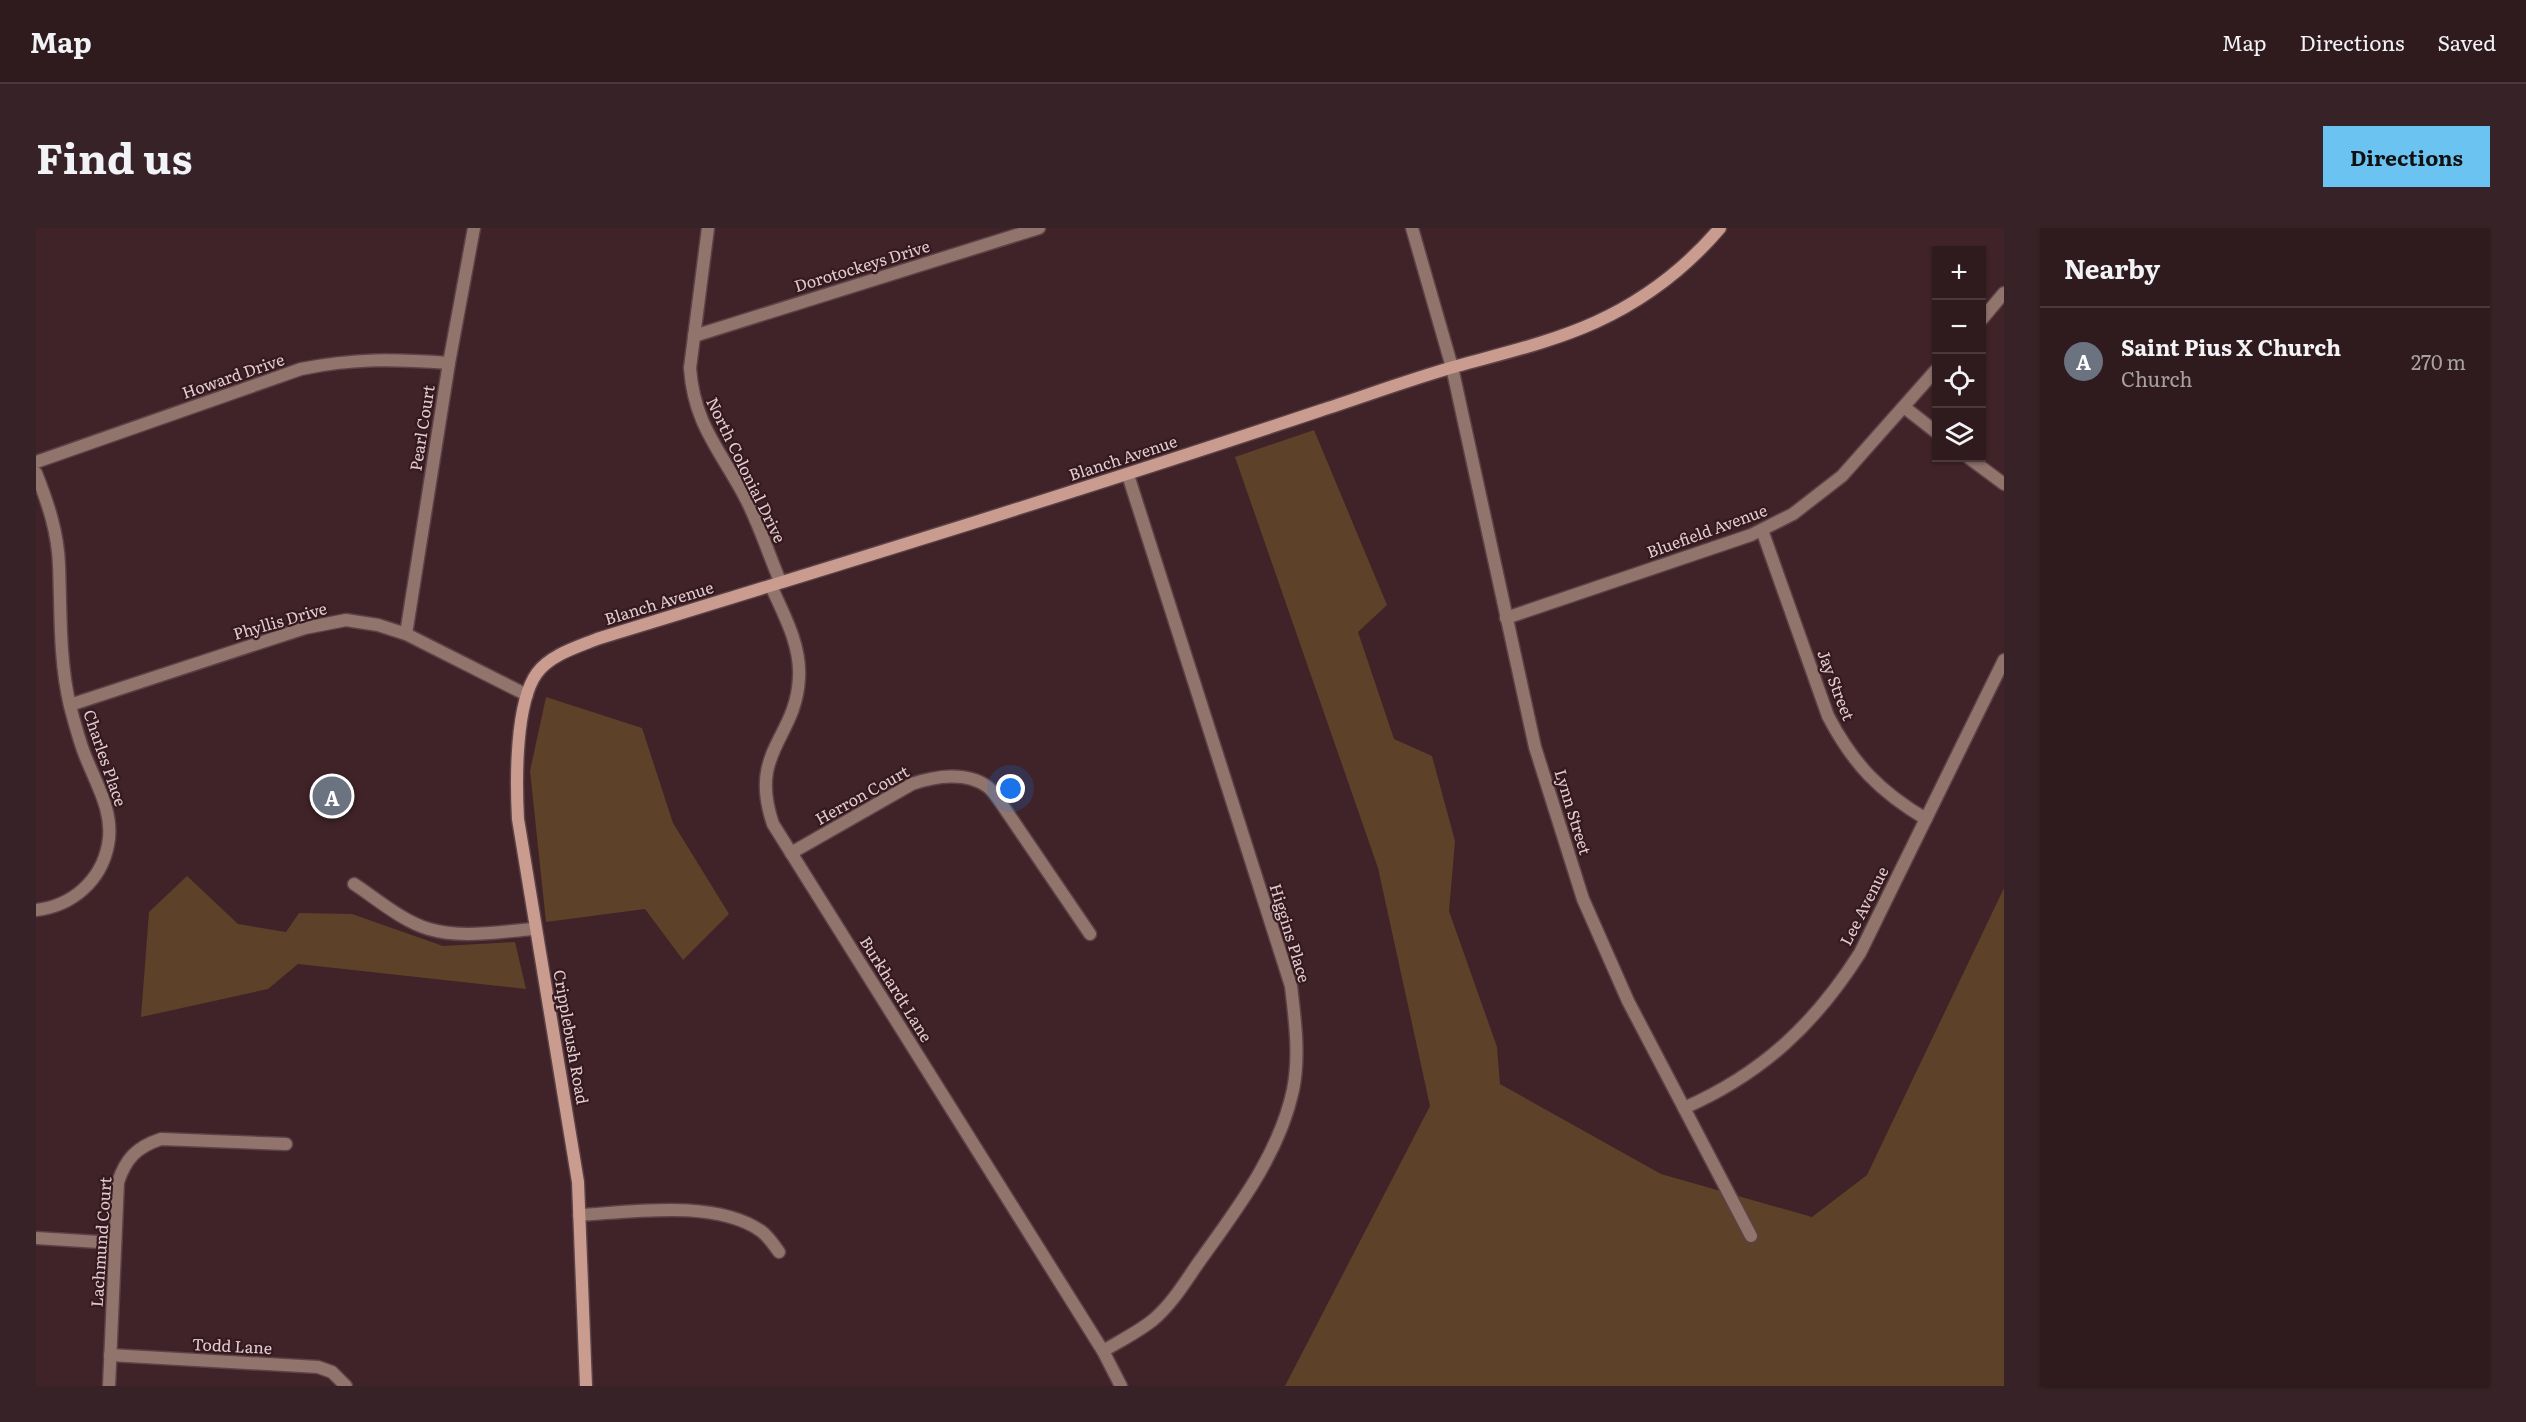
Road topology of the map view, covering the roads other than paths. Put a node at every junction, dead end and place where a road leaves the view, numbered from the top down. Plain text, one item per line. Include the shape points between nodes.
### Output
1 (474, 228) edge
2 (708, 228) edge
3 (1039, 228) edge
4 (1412, 228) edge
5 (1720, 228) edge
6 (2004, 293) edge
7 (1986, 315) edge
8 (694, 336) junction
9 (449, 363) junction
10 (1452, 367) junction
11 (1932, 375) edge
12 (1904, 407) junction
13 (1932, 429) edge
14 (36, 462) edge
15 (1974, 462) edge
16 (36, 473) edge
17 (1128, 475) junction
18 (2004, 484) edge
19 (1762, 530) junction
20 (776, 583) junction
21 (1506, 618) junction
22 (406, 634) junction
23 (2004, 660) edge
24 (527, 694) junction
25 (70, 705) junction
26 (1926, 819) junction
27 (791, 853) junction
28 (354, 884) dead end
29 (36, 910) edge
30 (535, 929) junction
31 (1089, 934) dead end
32 (1684, 1108) junction
33 (286, 1144) dead end
34 (579, 1215) junction
35 (1751, 1236) dead end
36 (36, 1238) edge
37 (115, 1243) junction
38 (779, 1252) dead end
39 (1103, 1351) junction
40 (110, 1355) junction
41 (109, 1386) edge
42 (346, 1386) edge
43 (586, 1386) edge
44 (1121, 1386) edge

1 - 9 street, Pearl Court
2 - 8 street, North Colonial Drive
3 - 8 street, Dorotockeys Drive
4 - 10 street
5 - 10 main road, Blanch Avenue via 1666,280 1596,323
6 - 7 street
8 - 20 street, North Colonial Drive via 690,368 697,413 747,501
9 - 14 street, Howard Drive via 371,359 302,369
9 - 22 street, Pearl Court
10 - 17 main road, Blanch Avenue
10 - 21 street, Lynn Street
11 - 12 street, Bluefield Avenue
12 - 13 street
12 - 19 street, Bluefield Avenue via 1833,483 1793,514
15 - 18 street
16 - 25 street, Charles Place via 55,530 59,620
17 - 20 main road, Blanch Avenue
17 - 39 street, Higgins Place via 1291,986 1297,1058 1293,1089 1275,1144 1226,1224 1169,1304 1154,1319
19 - 21 street, Bluefield Avenue
19 - 26 street, Jay Street via 1828,716 1841,742 1877,786
20 - 24 main road, Blanch Avenue via 568,650 537,672
20 - 27 street, Burkhardt Lane via 794,636 799,678 789,718 769,758 764,788 773,824
21 - 32 street, Lynn Street via 1535,747 1583,899 1628,1001
22 - 24 street, Phyllis Drive
22 - 25 street, Phyllis Drive via 346,620 305,628
23 - 26 street, Lee Avenue
24 - 30 main road, Cripplebush Road via 517,758 517,788
25 - 29 street, Charles Place via 107,809 109,844 98,871 81,892 65,903
26 - 32 street, Lee Avenue via 1860,953 1818,1012 1765,1062
27 - 31 street, Herron Court via 912,784 950,776 970,780 987,787 1003,806
27 - 39 street, Burkhardt Lane
28 - 30 street via 406,919 429,929 464,934
30 - 34 main road, Cripplebush Road via 578,1182
32 - 35 street, Lynn Street
33 - 37 street, Lachmund Court via 176,1138 146,1144 124,1165 118,1182
34 - 38 street via 662,1211 733,1217 762,1232
34 - 43 main road, Cripplebush Road
36 - 37 street
37 - 40 street, Lachmund Court
39 - 44 street, Burkhardt Lane
40 - 41 street, Lachmund Court
40 - 42 street, Todd Lane via 318,1367 332,1372

